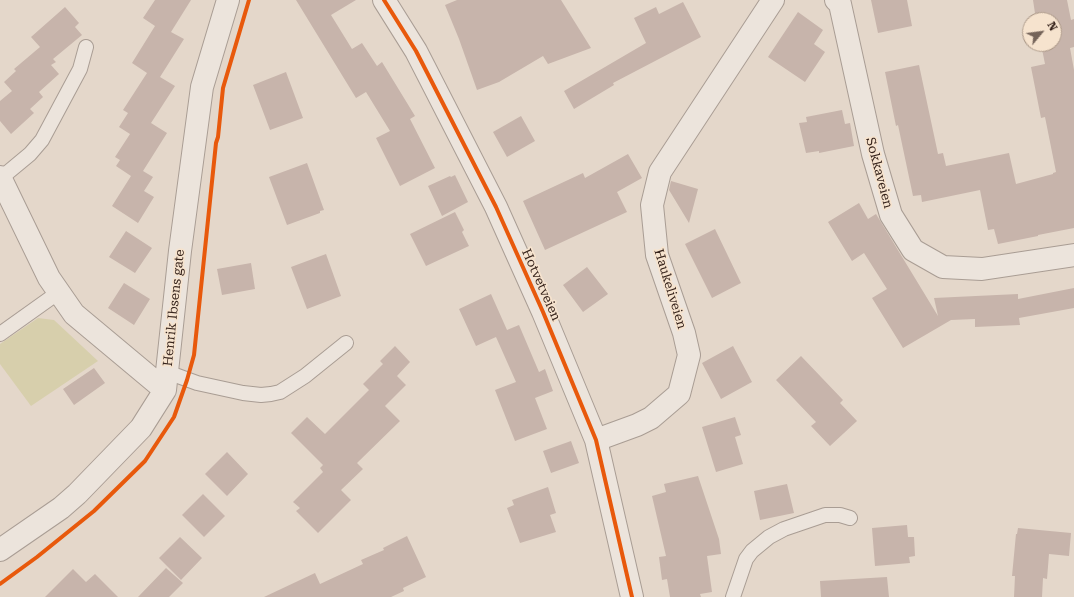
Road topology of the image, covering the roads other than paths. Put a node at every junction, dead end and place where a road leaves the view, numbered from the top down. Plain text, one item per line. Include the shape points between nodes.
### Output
1 (228, 0) edge
2 (384, 0) edge
3 (772, 0) edge
4 (836, 0) edge
5 (86, 47) dead end
6 (0, 178) edge
7 (1074, 255) edge
8 (59, 292) junction
9 (0, 334) edge
10 (346, 343) dead end
11 (166, 381) junction
12 (596, 440) junction
13 (850, 518) dead end
14 (0, 550) edge
15 (632, 597) edge
16 (733, 597) edge

1 - 11 street, Henrik Ibsens gate via 202,87 184,214
2 - 12 street, Hotvetveien via 416,51 496,207
3 - 12 street, Haukeliveien via 660,172 652,205 657,255 689,355 679,394 651,418
4 - 7 street, Sokkaveien via 840,4 873,154 890,215 913,250 943,268 982,269
5 - 6 lane via 80,69 42,140 30,154
6 - 8 street via 49,278
8 - 9 lane
8 - 11 street via 74,314
10 - 11 lane via 305,376 280,392 271,394 242,393 197,383
11 - 14 street, Henrik Ibsens gate via 141,428 61,508
12 - 15 street, Hotvetveien
13 - 16 lane via 840,515 820,516 769,537 746,559

